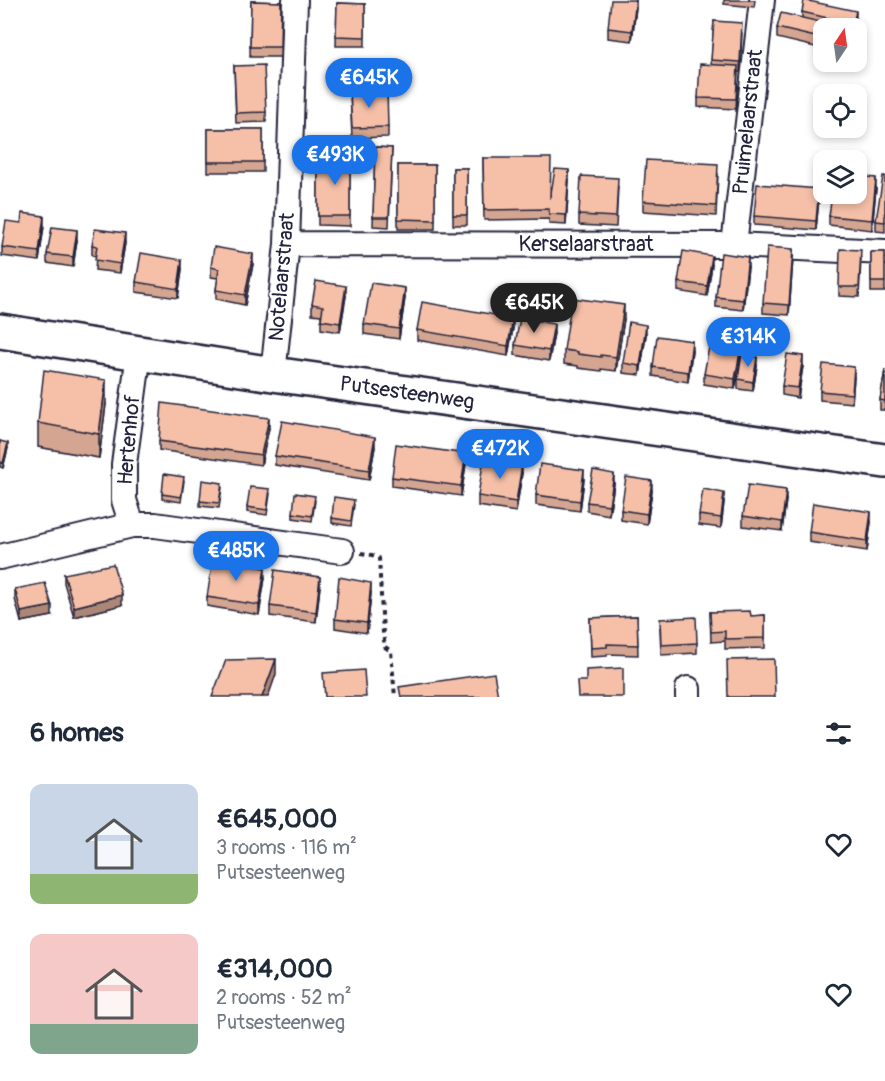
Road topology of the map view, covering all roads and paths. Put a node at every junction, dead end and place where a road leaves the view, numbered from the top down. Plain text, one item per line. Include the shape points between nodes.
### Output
1 (295, 0) edge
2 (762, 0) edge
3 (287, 244) junction
4 (734, 245) junction
5 (885, 252) edge
6 (0, 331) edge
7 (139, 353) junction
8 (273, 374) junction
9 (885, 461) edge
10 (132, 525) junction
11 (342, 551) joint
12 (0, 557) edge
13 (395, 697) edge

1 - 3 street, Notelaarstraat
2 - 4 street, Pruimelaarstraat
3 - 4 street, Kerselaarstraat
3 - 8 street, Notelaarstraat
4 - 5 street, Kerselaarstraat
6 - 7 main road, Putsesteenweg
7 - 8 main road, Putsesteenweg
7 - 10 street, Hertenhof via 124,464 124,500
8 - 9 main road, Putsesteenweg
10 - 11 street
10 - 12 street
11 - 13 path via 379,558 382,633 385,647 391,651

